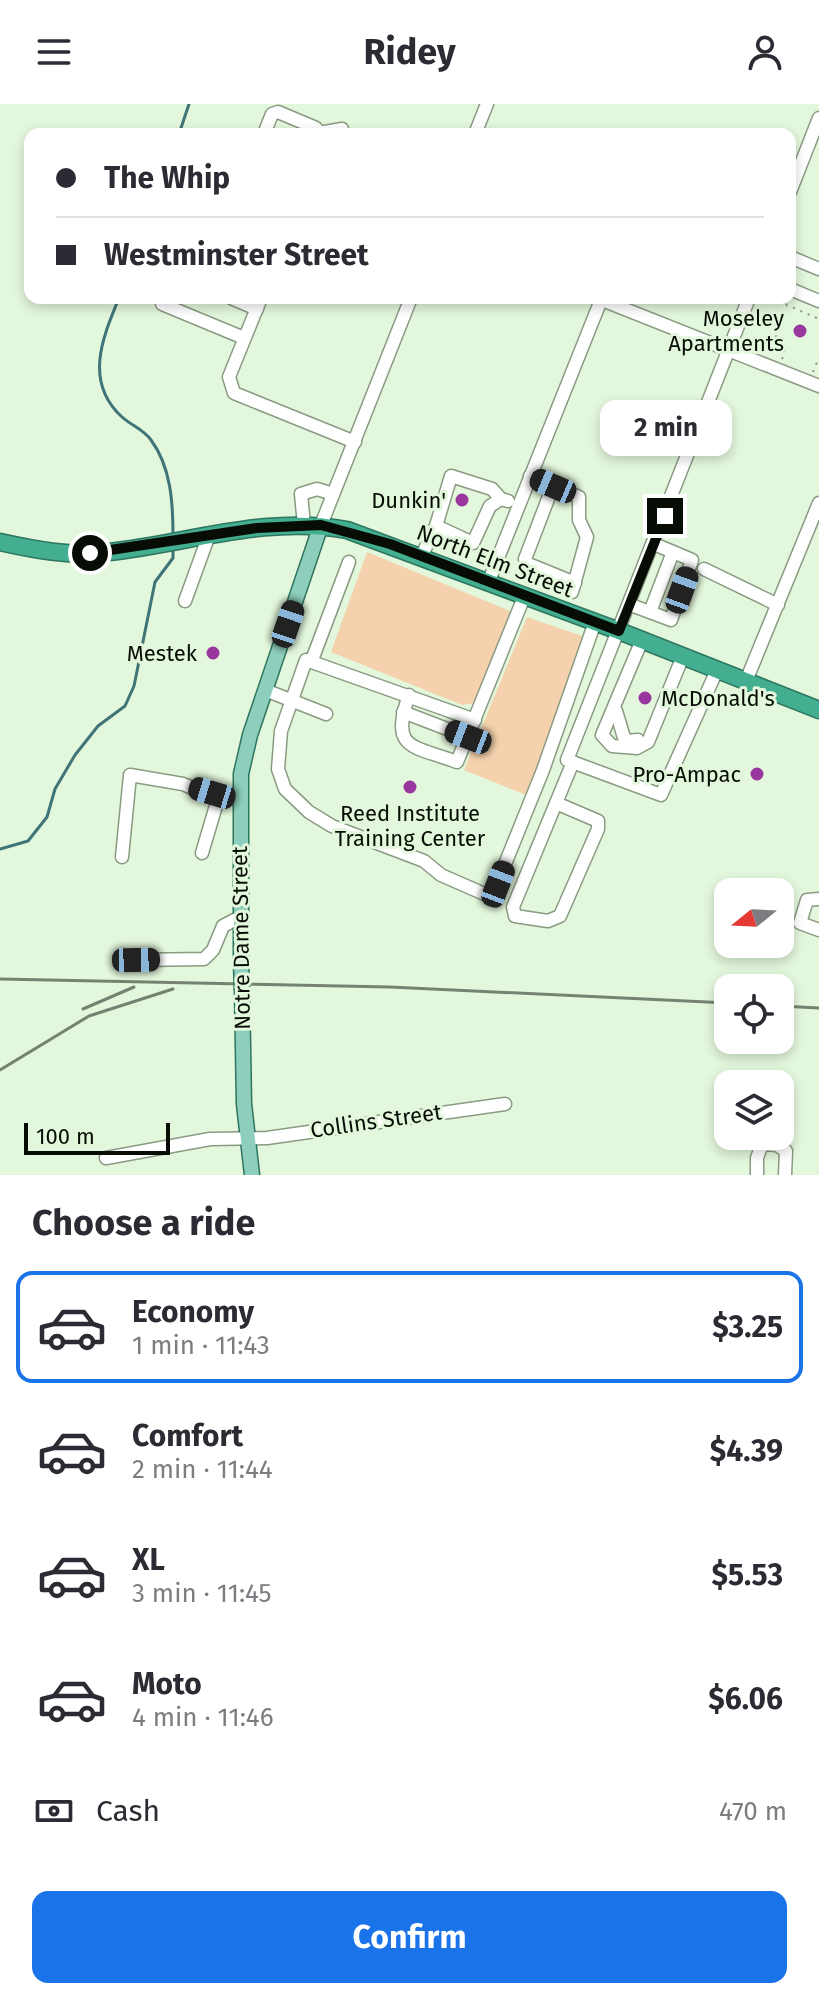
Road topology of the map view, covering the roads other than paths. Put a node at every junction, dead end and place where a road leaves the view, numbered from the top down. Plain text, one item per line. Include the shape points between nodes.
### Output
1 (487, 104) edge
2 (819, 118) edge
3 (266, 128) edge
4 (316, 128) edge
5 (477, 128) edge
6 (796, 177) edge
7 (796, 264) edge
8 (819, 269) edge
9 (796, 291) edge
10 (819, 301) edge
11 (162, 304) dead end
12 (259, 304) edge
13 (409, 304) edge
14 (597, 304) edge
15 (612, 304) edge
16 (747, 304) edge
17 (244, 338) junction
18 (729, 350) junction
19 (819, 386) edge
20 (355, 442) junction
21 (530, 476) junction
22 (553, 486) junction
23 (333, 494) junction
24 (501, 499) junction
25 (819, 503) edge
26 (519, 505) junction
27 (312, 525) junction
28 (436, 526) junction
29 (209, 535) junction
30 (0, 542) edge
31 (654, 544) junction
32 (673, 552) junction
33 (421, 557) junction
34 (349, 562) dead end
35 (704, 569) dead end
36 (488, 583) junction
37 (524, 597) junction
38 (185, 601) dead end
39 (631, 605) junction
40 (778, 605) junction
41 (650, 612) junction
42 (595, 622) junction
43 (619, 631) junction
44 (642, 640) junction
45 (683, 656) junction
46 (312, 660) junction
47 (717, 670) junction
48 (675, 675) junction
49 (746, 681) junction
50 (265, 690) junction
51 (619, 694) junction
52 (409, 695) junction
53 (290, 698) junction
54 (819, 710) edge
55 (403, 712) junction
56 (326, 714) dead end
57 (475, 720) junction
58 (468, 737) junction
59 (573, 762) junction
60 (239, 797) junction
61 (218, 799) junction
62 (556, 803) junction
63 (202, 853) dead end
64 (122, 857) dead end
65 (819, 899) edge
66 (240, 917) junction
67 (819, 930) edge
68 (136, 960) dead end
69 (505, 1104) dead end
70 (247, 1138) junction
71 (106, 1158) dead end
72 (252, 1175) edge
73 (757, 1175) edge
74 (785, 1175) edge

1 - 5 street
2 - 6 street
3 - 4 street via 278,112
7 - 8 street
9 - 10 street
11 - 17 street
12 - 17 street
13 - 20 street, Notre Dame Street
14 - 21 street
15 - 18 street
16 - 18 street
17 - 20 street via 229,377 230,389 242,399
18 - 19 street
18 - 31 street
20 - 23 street, Notre Dame Street
21 - 22 street
21 - 26 street
22 - 22 street via 579,497 582,504 578,515 587,537 574,588 525,559
23 - 27 street, Notre Dame Street
23 - 27 street via 317,489 301,494
24 - 26 street
24 - 28 street via 490,506 473,543
24 - 28 street via 492,489 451,476
25 - 40 street
26 - 36 street
27 - 29 highway, North Elm Street
27 - 33 highway, North Elm Street via 362,534
27 - 50 main road, Notre Dame Street
28 - 33 street
29 - 30 highway, North Elm Street via 73,554
29 - 38 street
31 - 32 street
31 - 39 street
32 - 41 street
32 - 41 street via 692,560 671,620
33 - 36 highway, North Elm Street
34 - 46 street
35 - 40 street
36 - 37 highway, North Elm Street
37 - 42 highway, North Elm Street
37 - 57 street
39 - 41 street
39 - 43 street
40 - 49 street
42 - 43 highway, North Elm Street
42 - 53 street via 537,785 496,890 489,896 441,875 424,861 332,826 297,803 278,769
43 - 44 highway, North Elm Street
43 - 59 street via 567,760
44 - 45 highway, North Elm Street
44 - 51 street
45 - 47 highway, North Elm Street
45 - 48 street
46 - 52 street
46 - 53 street via 303,662
47 - 49 highway, North Elm Street
47 - 59 street via 661,795
48 - 51 street via 665,684 643,737 634,742 625,741 616,711
48 - 51 street via 644,747 616,747 603,738
49 - 54 highway, North Elm Street
50 - 53 street
50 - 60 main road, Notre Dame Street via 244,756
52 - 55 street
52 - 57 street
53 - 56 street
55 - 58 street
55 - 58 street via 401,735 409,744 457,762
57 - 58 street
59 - 62 street
60 - 61 street
60 - 66 main road, Notre Dame Street
61 - 63 street
61 - 64 street via 183,784 130,775
62 - 62 street via 598,821 598,829 560,916 548,921 515,916 513,907
65 - 67 street via 807,900 800,923
66 - 68 street via 223,926 204,959
66 - 70 main road, Notre Dame Street, bridge
69 - 70 street, Collins Street
70 - 71 street, Collins Street via 210,1139
70 - 72 main road, Notre Dame Street
73 - 74 street via 758,1149 772,1144 786,1151

